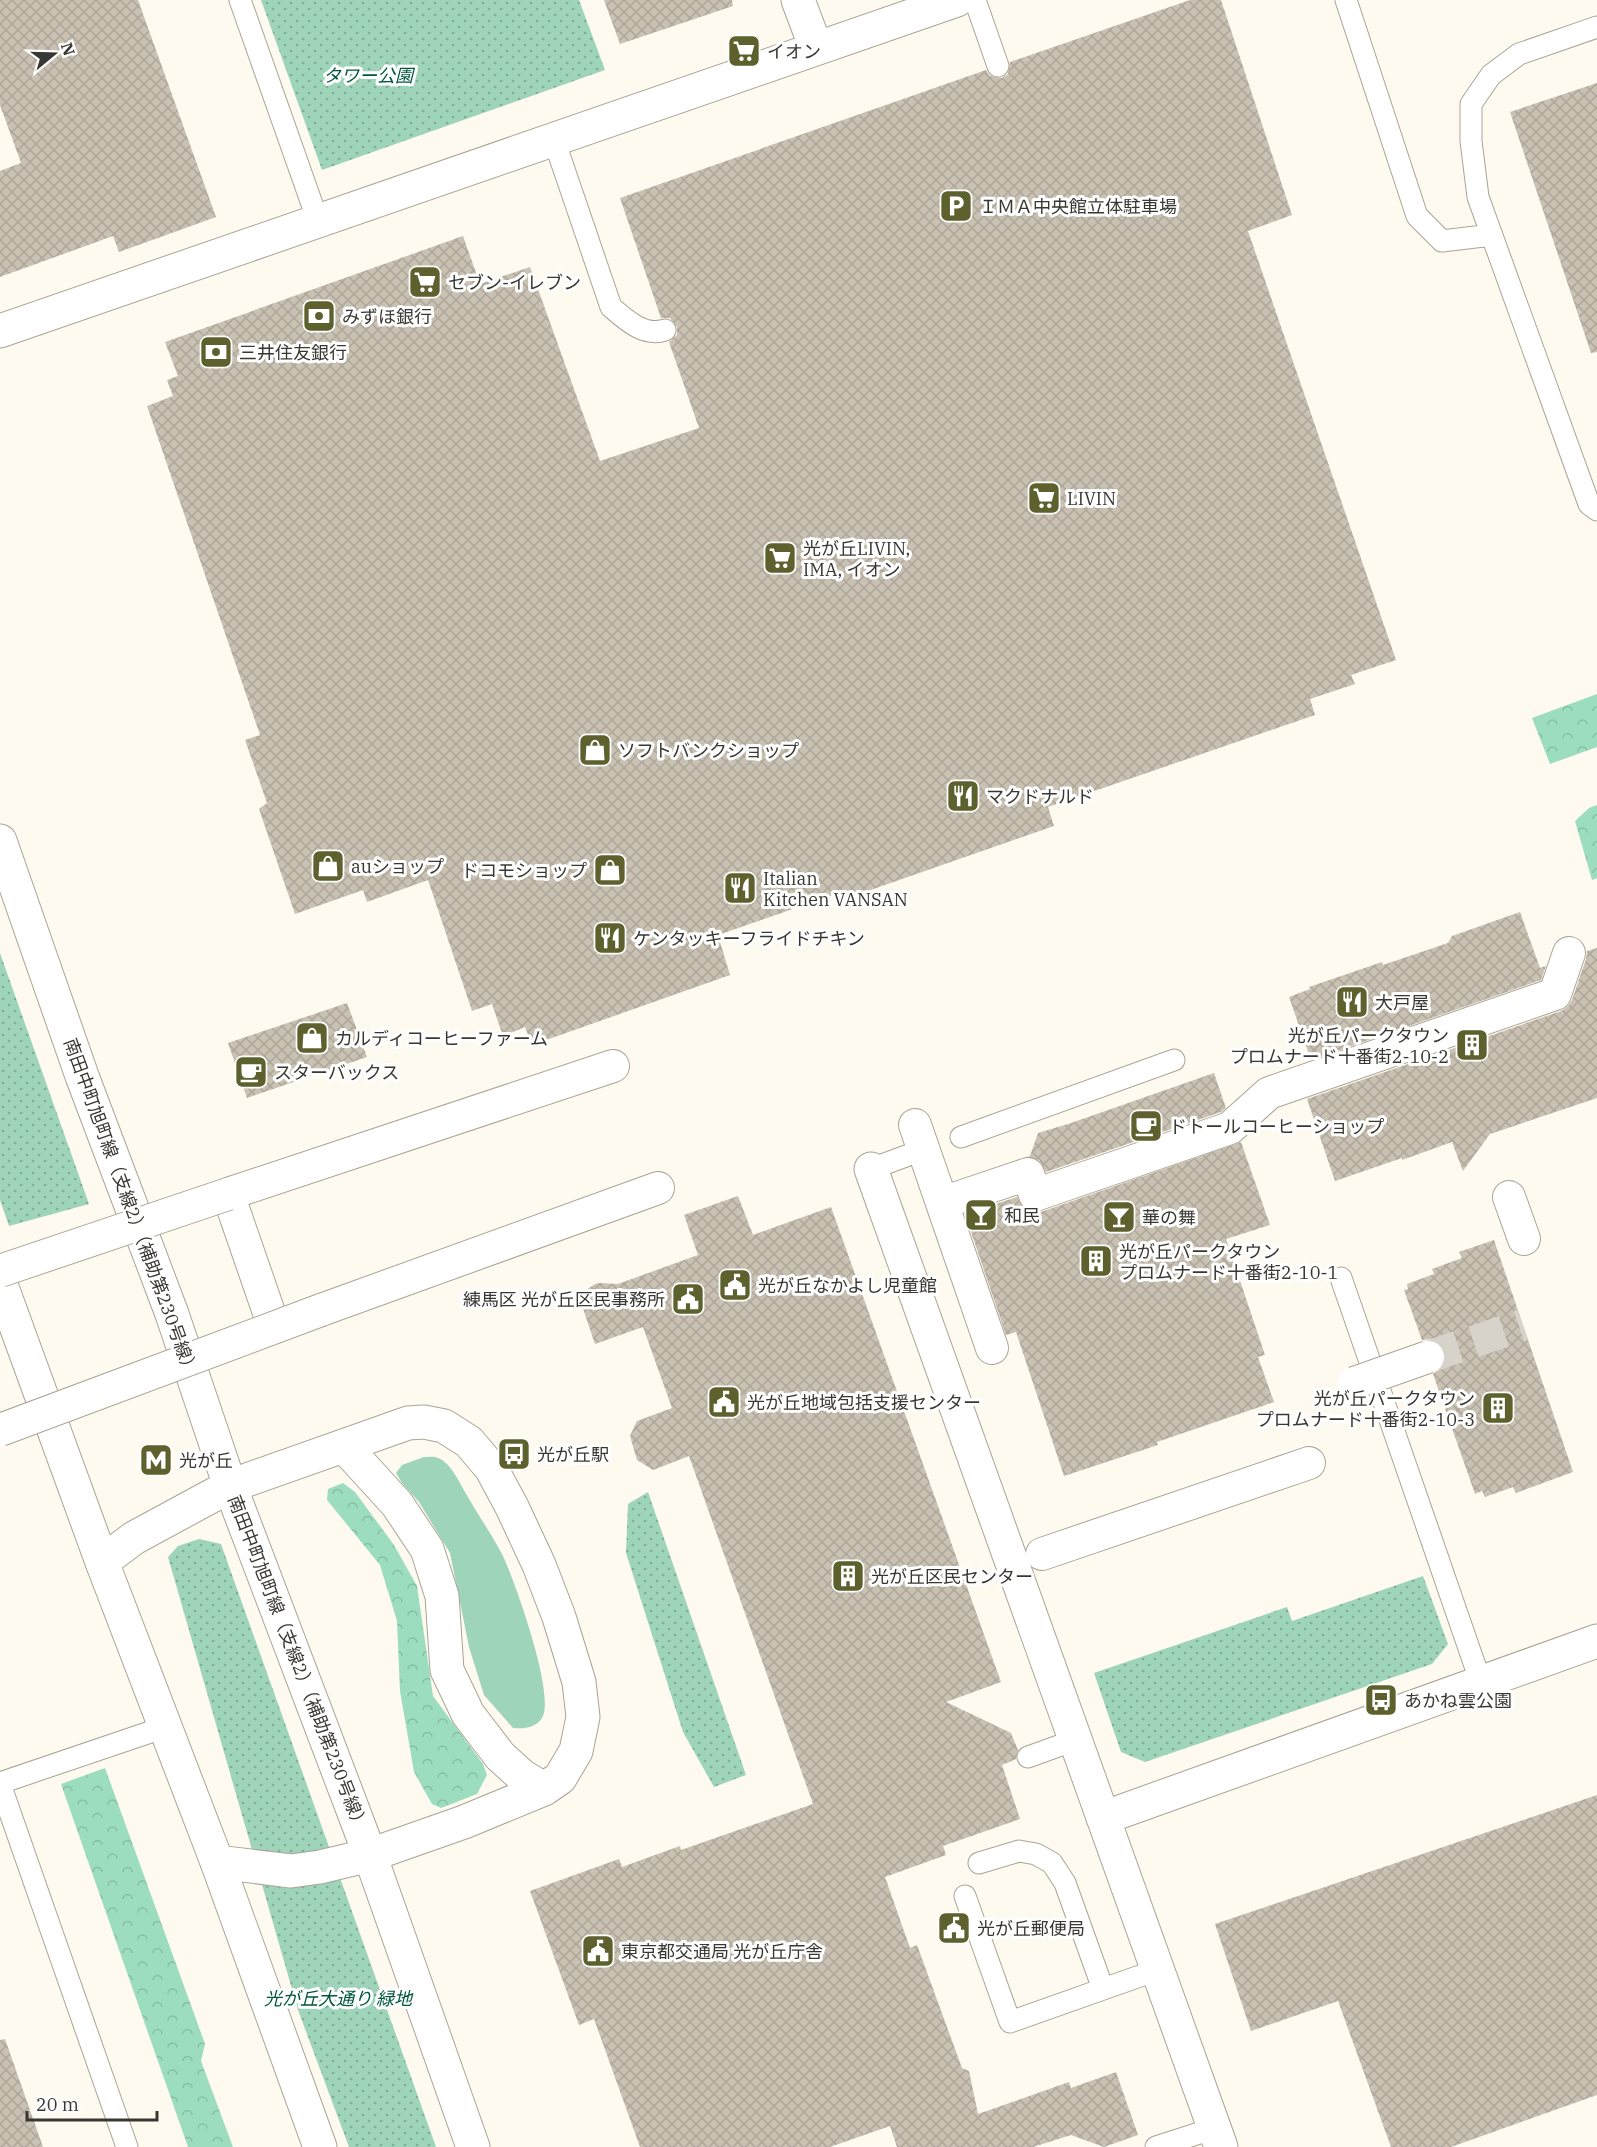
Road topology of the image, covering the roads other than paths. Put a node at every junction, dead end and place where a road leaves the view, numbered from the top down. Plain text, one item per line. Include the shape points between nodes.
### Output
1 (240, 0) edge
2 (798, 0) edge
3 (957, 0) edge
4 (975, 0) edge
5 (1347, 0) edge
6 (1597, 27) edge
7 (816, 48) junction
8 (998, 66) dead end
9 (554, 140) junction
10 (318, 221) junction
11 (1492, 235) junction
12 (665, 330) dead end
13 (0, 331) edge
14 (1597, 510) edge
15 (0, 841) edge
16 (1569, 953) dead end
17 (1174, 1060) dead end
18 (613, 1066) dead end
19 (915, 1125) dead end
20 (961, 1137) dead end
21 (906, 1156) dead end
22 (871, 1169) joint
23 (658, 1188) dead end
24 (228, 1194) junction
25 (1509, 1197) dead end
26 (942, 1203) junction
27 (1524, 1239) dead end
28 (0, 1271) edge
29 (1341, 1278) dead end
30 (0, 1282) edge
31 (274, 1327) junction
32 (992, 1348) dead end
33 (1428, 1357) tunnel mouth
34 (1354, 1383) dead end
35 (0, 1430) edge
36 (344, 1446) junction
37 (1309, 1463) dead end
38 (230, 1486) junction
39 (1042, 1554) dead end
40 (102, 1562) junction
41 (1597, 1641) edge
42 (1481, 1683) junction
43 (165, 1727) junction
44 (1075, 1740) junction
45 (1028, 1757) dead end
46 (0, 1784) edge
47 (544, 1789) junction
48 (1103, 1818) junction
49 (370, 1855) junction
50 (217, 1862) junction
51 (979, 1863) dead end
52 (965, 1896) dead end
53 (1157, 1970) junction
54 (1103, 1989) junction
55 (1218, 2137) edge
56 (127, 2147) edge
57 (320, 2147) edge
58 (473, 2147) edge
59 (1156, 2147) edge

1 - 10 lane
2 - 7 street
3 - 7 street
4 - 8 lane
5 - 11 lane via 1417,216 1442,241
6 - 11 lane via 1519,54 1491,75 1471,104 1478,197
7 - 9 street
9 - 10 street
9 - 12 lane via 611,307 646,331
10 - 13 street
11 - 14 lane via 1589,504
15 - 38 street, 南田中町旭町線（支線2）（補助第230号線） via 82,1076 172,1314
16 - 26 street via 1556,994 1269,1093 1230,1128 1035,1195 1028,1174
17 - 20 lane
18 - 24 street
19 - 26 street
21 - 22 lane
22 - 44 street
23 - 31 street, bridge
24 - 28 street, bridge
24 - 31 street
25 - 27 street
26 - 32 street
29 - 42 lane
30 - 40 street
31 - 35 street, bridge
33 - 34 street, bridge
36 - 38 street
36 - 47 street via 397,1504 427,1549 442,1596 447,1670 468,1714 500,1756
36 - 47 street via 408,1423 424,1422 444,1426 469,1442 491,1468 539,1565 579,1682 583,1717 576,1751 560,1778
37 - 39 street
38 - 40 street via 135,1538
38 - 49 street, 南田中町旭町線（支線2）（補助第230号線）
40 - 43 street
41 - 42 street
42 - 48 street
43 - 46 lane
43 - 50 street
44 - 45 lane
44 - 48 street
46 - 56 lane
47 - 49 street
48 - 53 street
49 - 50 street via 291,1871
49 - 58 street, 南田中町旭町線（支線2）（補助第230号線）
50 - 57 street
51 - 54 lane via 1019,1851 1052,1863 1065,1883
52 - 54 lane via 1010,2022
53 - 54 lane
53 - 55 street
55 - 59 lane

